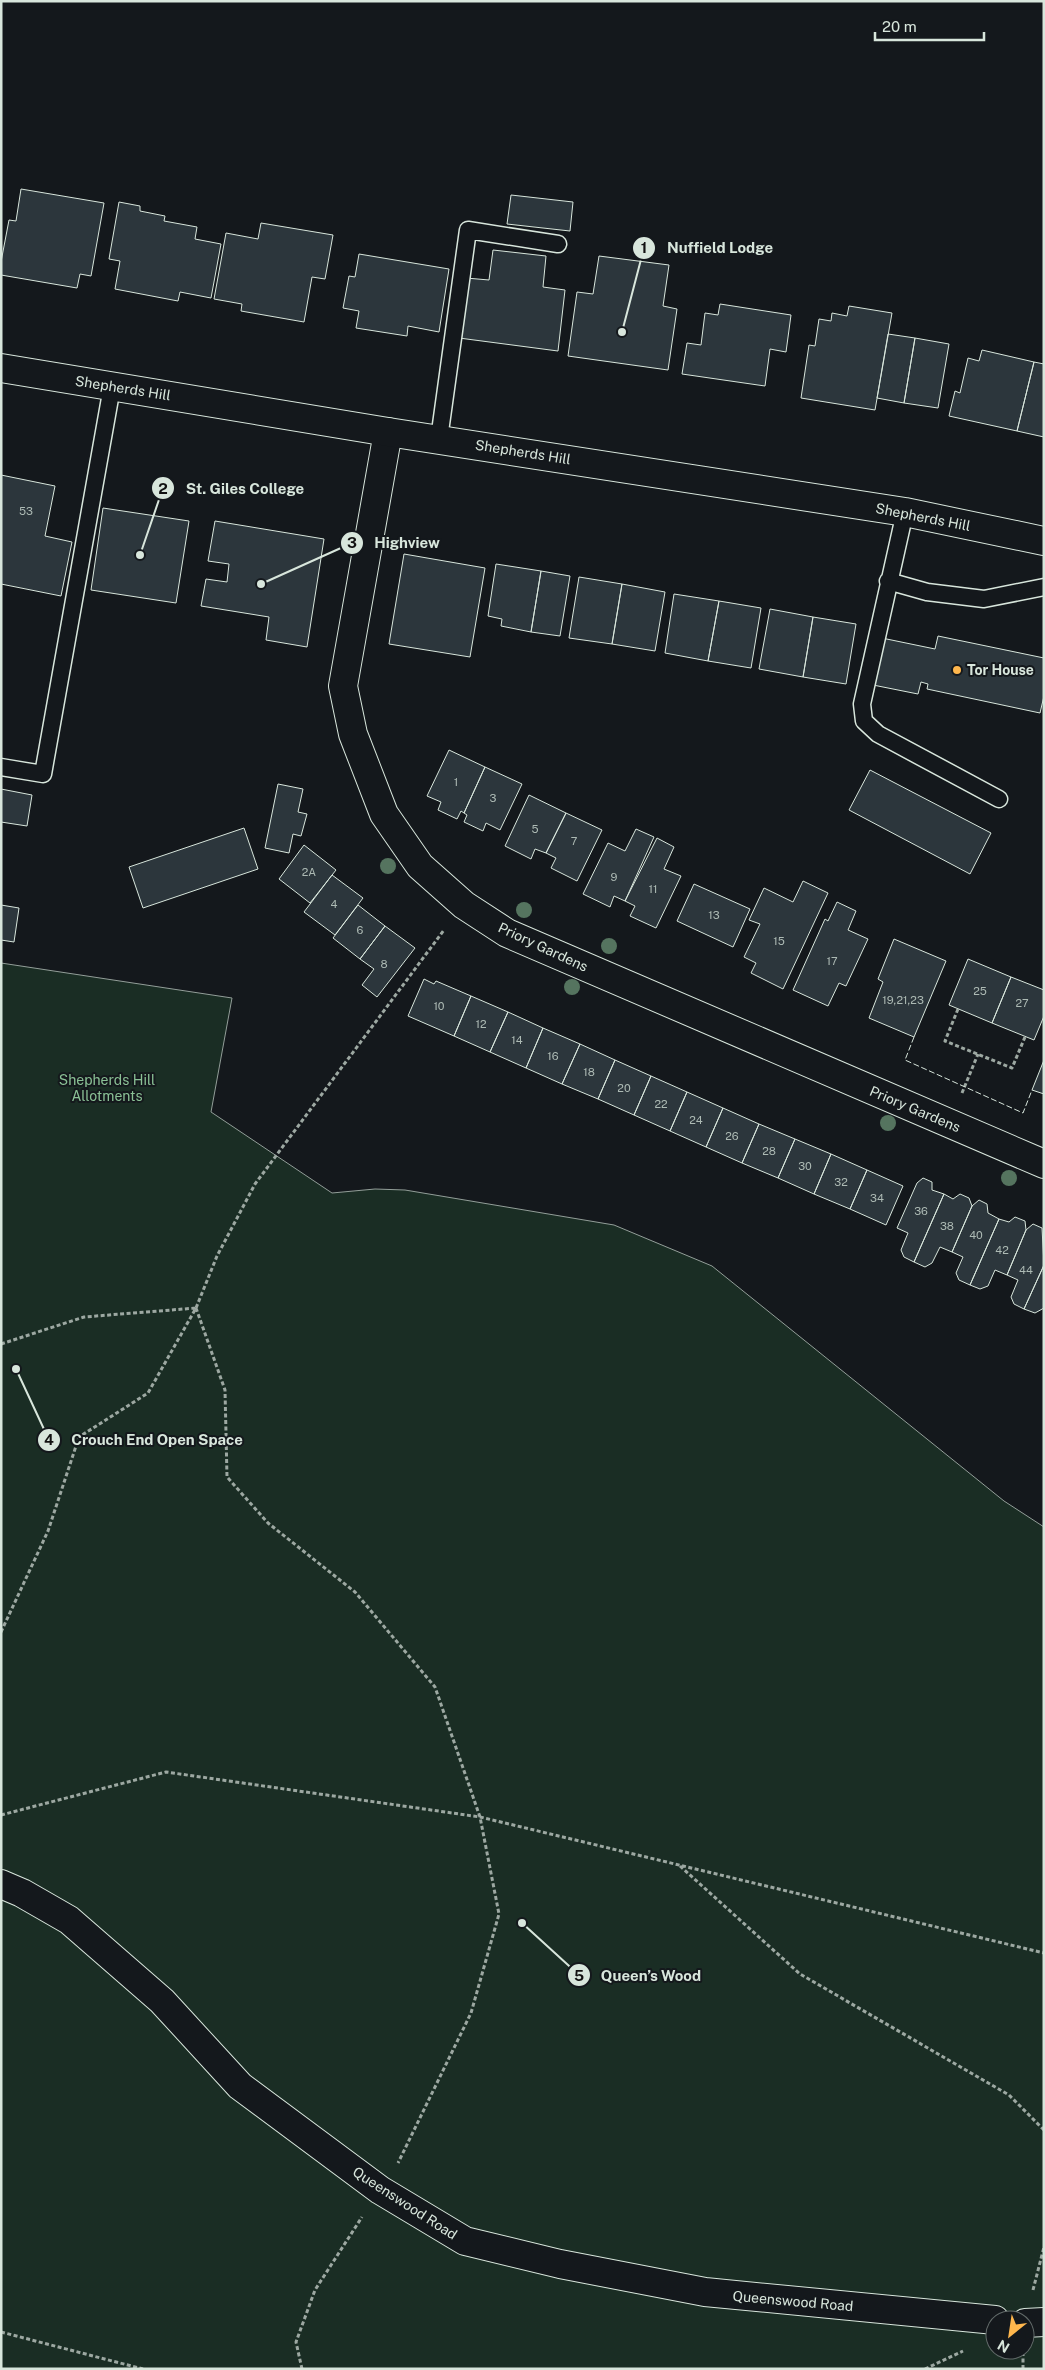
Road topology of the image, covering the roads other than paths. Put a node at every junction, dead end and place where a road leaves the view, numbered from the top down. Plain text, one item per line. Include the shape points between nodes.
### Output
1 (558, 244) dead end
2 (1, 368) edge
3 (112, 387) junction
4 (388, 432) junction
5 (439, 439) junction
6 (906, 512) junction
7 (1044, 541) edge
8 (888, 581) junction
9 (1044, 587) edge
10 (1, 767) edge
11 (1000, 799) dead end
12 (1044, 1164) edge
13 (1, 1884) edge
14 (985, 2319) edge

1 - 5 lane via 468,230
2 - 3 street, Shepherds Hill
3 - 4 street, Shepherds Hill
3 - 10 lane via 43,774
4 - 5 street, Shepherds Hill
4 - 12 street, Priory Gardens via 343,686 353,734 384,814 420,866 464,906 508,932
5 - 6 street, Shepherds Hill
6 - 7 street, Shepherds Hill
6 - 8 lane
8 - 9 lane via 927,592 984,599
8 - 11 lane via 862,704 864,721 878,734
13 - 14 street, Queenswood Road via 76,1926 162,2001 240,2086 380,2190 465,2242 705,2292

